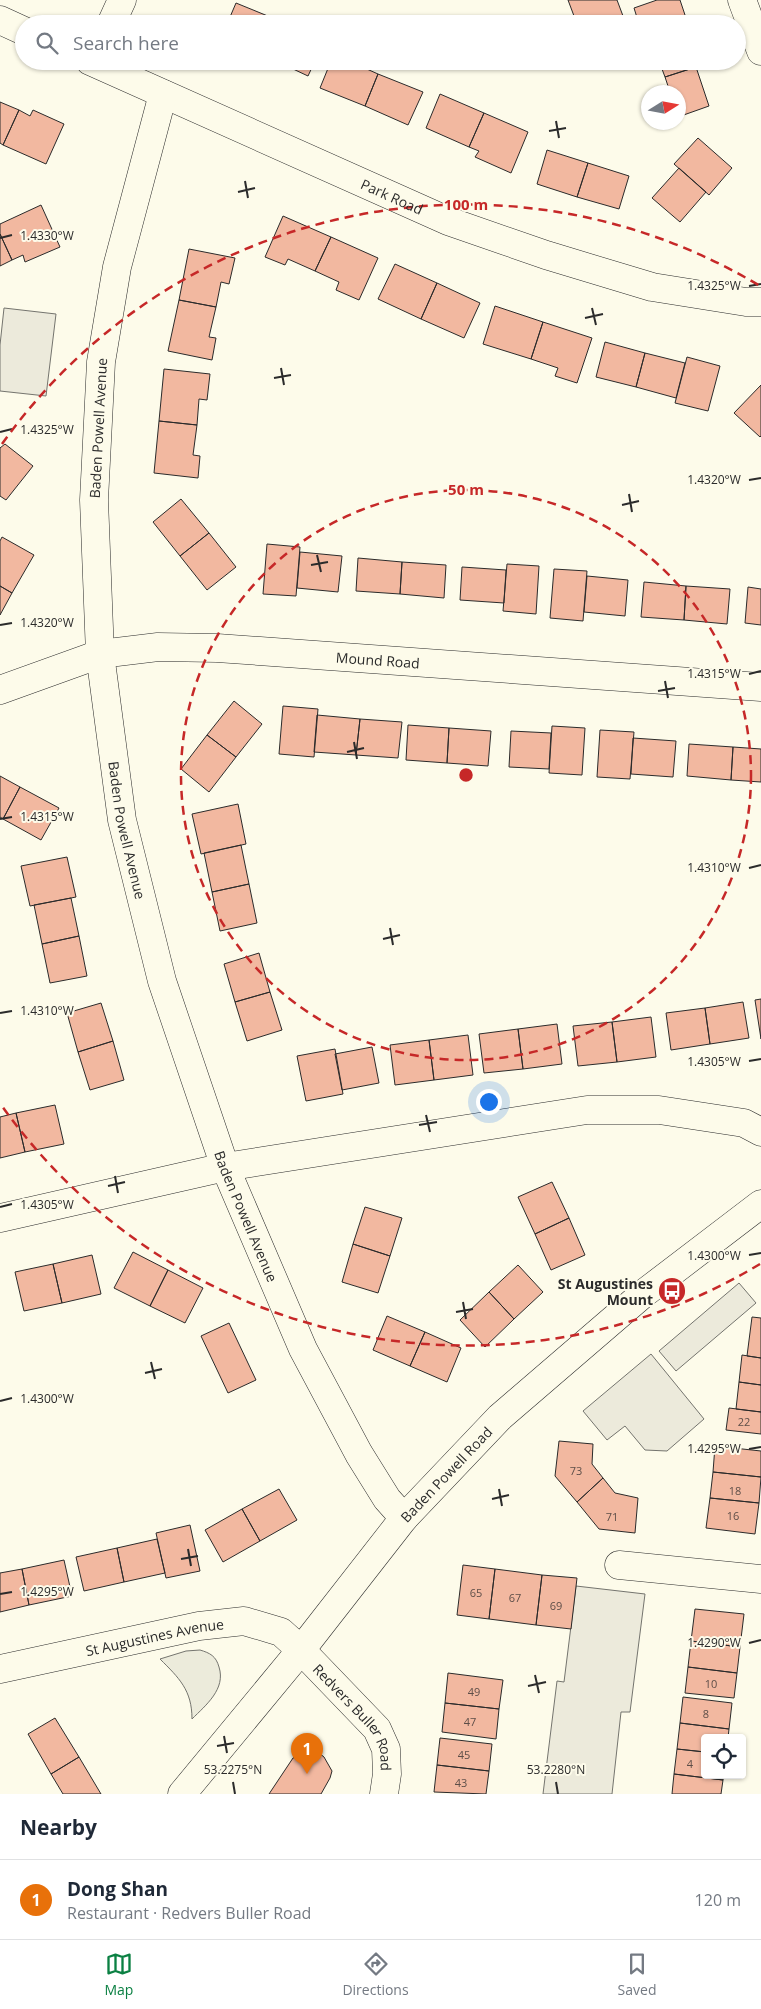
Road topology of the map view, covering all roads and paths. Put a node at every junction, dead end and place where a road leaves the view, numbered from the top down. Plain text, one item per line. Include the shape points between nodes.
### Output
1 (122, 0) edge
2 (742, 0) edge
3 (115, 15) edge
4 (0, 20) edge
5 (15, 27) edge
6 (761, 51) edge
7 (110, 70) edge
8 (163, 94) junction
9 (761, 302) edge
10 (100, 654) junction
11 (761, 687) edge
12 (0, 690) edge
13 (761, 1132) edge
14 (225, 1167) junction
15 (761, 1204) edge
16 (0, 1218) edge
17 (404, 1518) junction
18 (619, 1565) dead end
19 (761, 1580) edge
20 (301, 1650) junction
21 (0, 1669) edge
22 (182, 1794) edge
23 (384, 1794) edge

1 - 3 street
2 - 6 street
4 - 5 street
7 - 8 street, Park Road
8 - 9 street, Park Road via 448,221 652,287
8 - 10 street, Baden Powell Avenue via 117,267 102,346 94,500
10 - 11 street, Mound Road via 158,647 217,648
10 - 12 street, Mound Road
10 - 14 street, Baden Powell Avenue via 122,820 162,981
13 - 14 street via 744,1123 659,1110 588,1110
14 - 16 street
14 - 17 street, Baden Powell Avenue via 302,1349 359,1454 387,1499
15 - 17 street, Baden Powell Road via 643,1294 500,1417
17 - 20 street, Baden Powell Road
18 - 19 street
20 - 21 street, St Augustines Avenue via 281,1632 244,1621 200,1626
20 - 22 street, Baden Powell Road
20 - 23 street, Redvers Buller Road via 377,1729 386,1749

